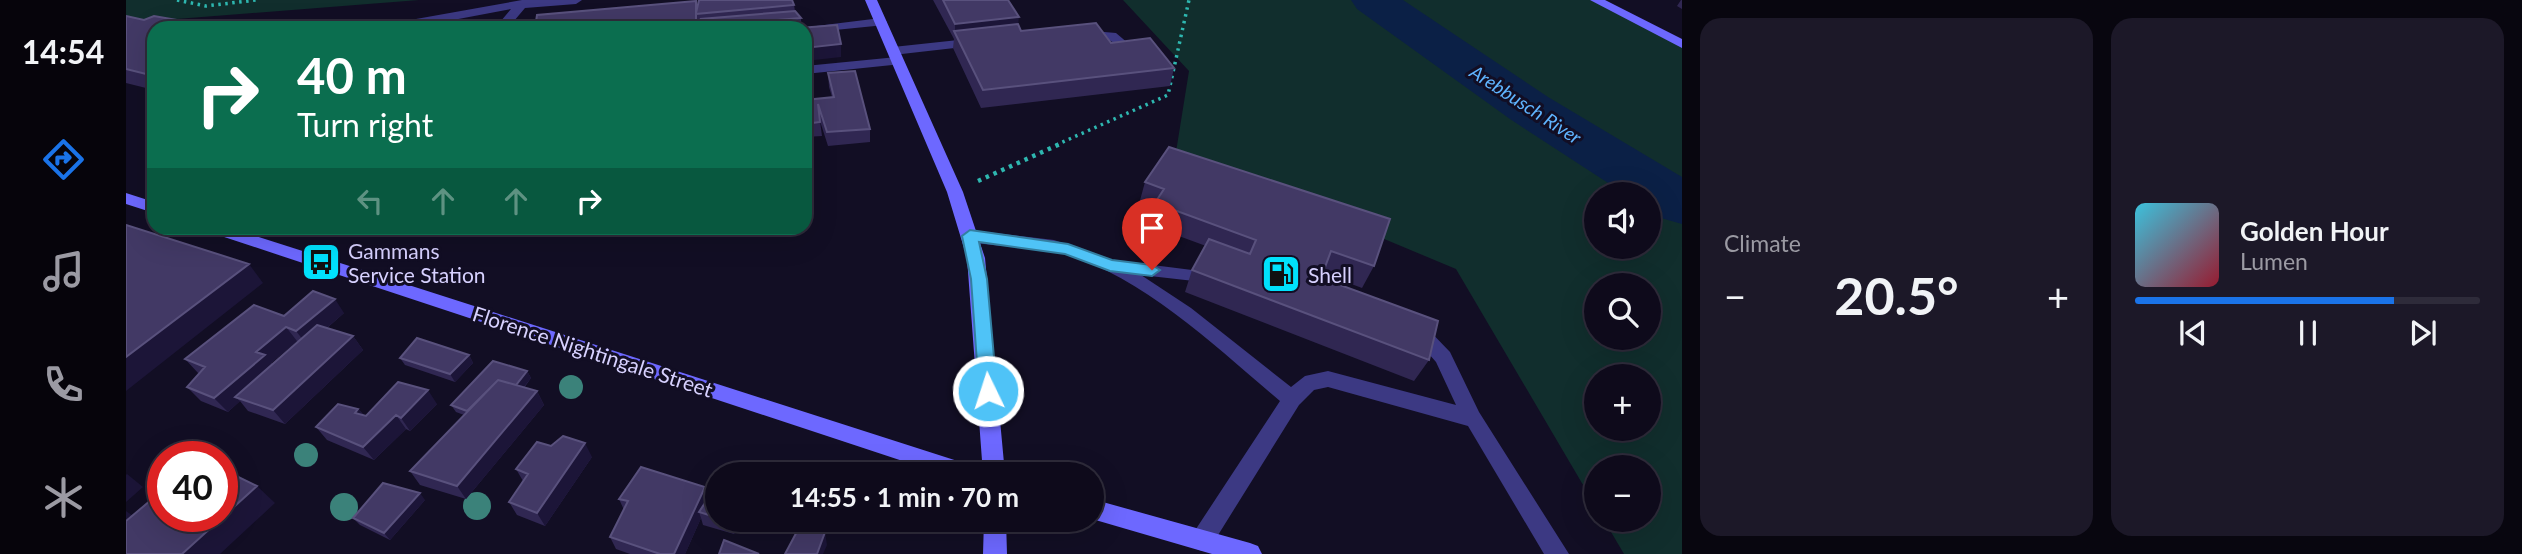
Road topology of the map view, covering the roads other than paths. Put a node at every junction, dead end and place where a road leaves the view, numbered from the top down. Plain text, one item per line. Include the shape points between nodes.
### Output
1 (576, 0) edge
2 (871, 0) edge
3 (1596, 0) edge
4 (522, 4) junction
5 (426, 21) edge
6 (507, 21) edge
7 (881, 22) junction
8 (812, 28) edge
9 (1065, 34) edge
10 (992, 41) edge
11 (1123, 44) edge
12 (1682, 44) edge
13 (895, 56) junction
14 (812, 69) edge
15 (126, 198) edge
16 (147, 206) edge
17 (236, 235) edge
18 (970, 236) junction
19 (1110, 265) junction
20 (1194, 275) edge
21 (1402, 320) edge
22 (1292, 399) junction
23 (1471, 418) junction
24 (933, 462) edge
25 (993, 462) edge
26 (1104, 512) edge
27 (995, 532) edge
28 (1202, 540) junction
29 (995, 554) edge
30 (1250, 554) edge
31 (1557, 554) edge

1 - 4 lane
2 - 7 main road
3 - 12 main road
4 - 5 lane
4 - 6 lane
7 - 8 lane
7 - 13 main road
9 - 11 lane via 1104,35
10 - 13 lane
13 - 14 lane
13 - 18 main road
15 - 16 main road
17 - 24 main road, Florence Nightingale Street
18 - 19 lane via 1068,249
18 - 25 main road via 979,279
19 - 20 lane
19 - 22 lane via 1210,333
21 - 23 lane via 1428,337 1447,359
22 - 23 lane via 1306,383 1328,379
22 - 28 lane
23 - 31 lane
26 - 28 main road
27 - 29 main road
28 - 30 main road

